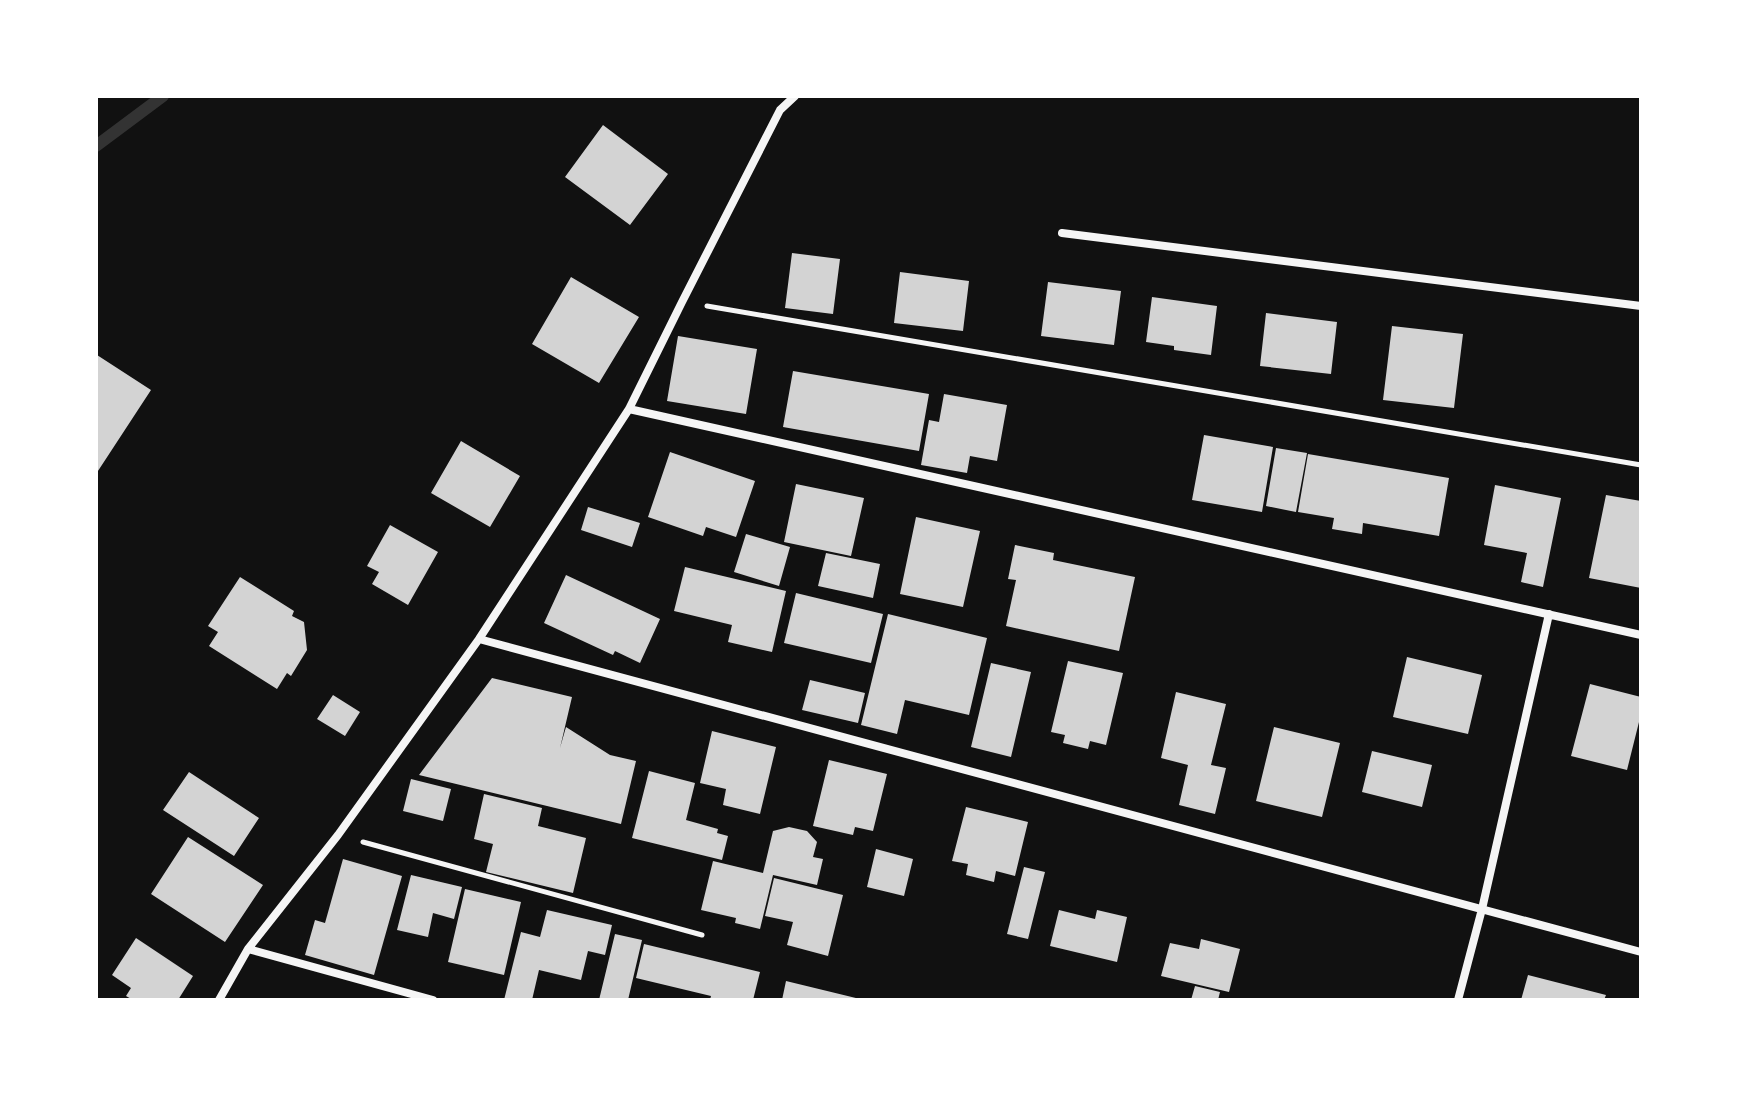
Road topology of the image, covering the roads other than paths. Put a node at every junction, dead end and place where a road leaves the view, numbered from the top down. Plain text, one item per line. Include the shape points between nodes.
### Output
1 (795, 96) edge
2 (1062, 233) dead end
3 (1641, 306) edge
4 (629, 409) junction
5 (1549, 614) junction
6 (1641, 635) edge
7 (479, 639) junction
8 (1482, 909) junction
9 (248, 949) junction
10 (1641, 952) edge
11 (219, 1000) edge
12 (433, 1000) edge
13 (1458, 1000) edge

1 - 4 street via 780,110
2 - 3 street
4 - 5 street
4 - 7 street
5 - 6 street
5 - 8 street
7 - 8 street
7 - 9 street via 338,835
8 - 10 street
8 - 13 street
9 - 11 street
9 - 12 street

